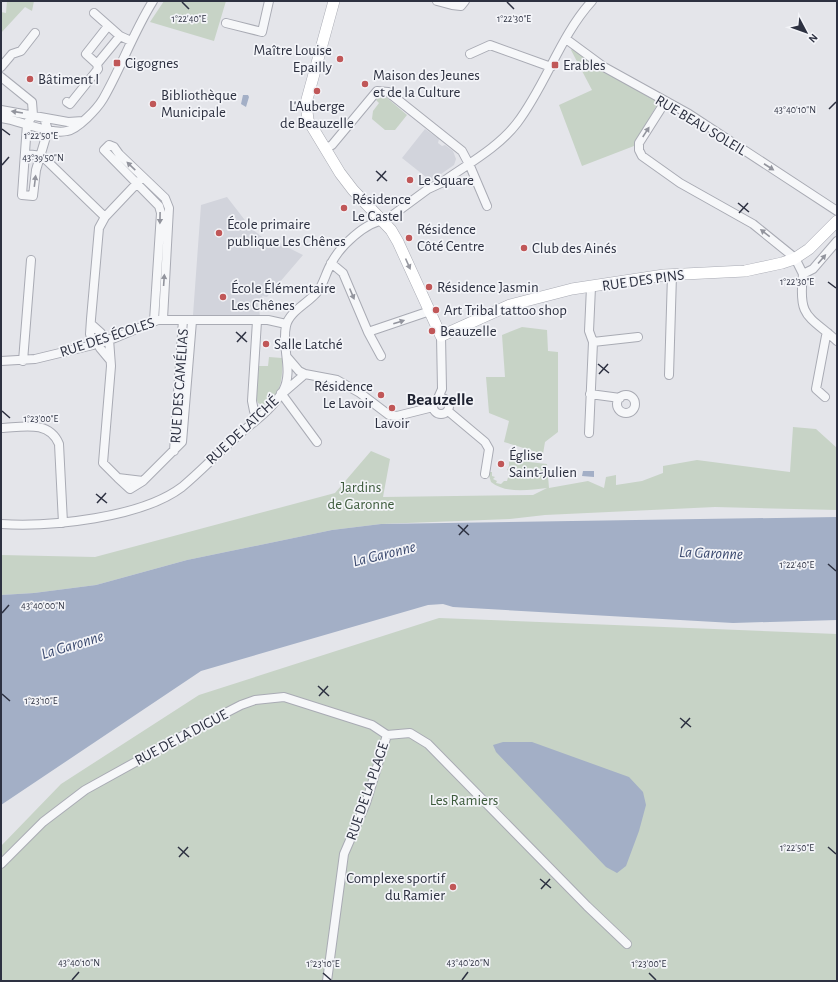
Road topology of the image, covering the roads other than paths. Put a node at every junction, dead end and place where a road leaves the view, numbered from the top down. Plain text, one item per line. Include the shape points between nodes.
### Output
1 (153, 1) edge
2 (269, 1) edge
3 (334, 1) edge
4 (437, 1) edge
5 (465, 1) edge
6 (587, 2) edge
7 (453, 3) edge
8 (94, 13) dead end
9 (226, 23) dead end
10 (108, 26) junction
11 (35, 33) dead end
12 (120, 36) junction
13 (566, 39) junction
14 (131, 41) junction
15 (470, 54) dead end
16 (97, 64) junction
17 (1, 67) edge
18 (551, 67) junction
19 (1, 77) edge
20 (67, 102) dead end
21 (665, 102) junction
22 (1, 110) edge
23 (33, 115) junction
24 (1, 118) edge
25 (44, 118) junction
26 (83, 121) junction
27 (27, 124) junction
28 (48, 130) junction
29 (326, 148) junction
30 (26, 154) junction
31 (42, 156) junction
32 (469, 163) junction
33 (140, 180) junction
34 (488, 206) dead end
35 (837, 211) edge
36 (105, 217) junction
37 (382, 220) junction
38 (836, 223) edge
39 (837, 241) edge
40 (795, 258) junction
41 (31, 260) dead end
42 (162, 261) junction
43 (331, 263) junction
44 (803, 274) junction
45 (672, 275) junction
46 (591, 287) junction
47 (430, 311) junction
48 (163, 319) junction
49 (183, 320) junction
50 (154, 321) junction
51 (192, 321) junction
52 (257, 321) junction
53 (91, 324) junction
54 (286, 324) junction
55 (368, 332) junction
56 (828, 333) junction
57 (441, 336) junction
58 (638, 337) dead end
59 (837, 341) edge
60 (101, 342) junction
61 (593, 342) junction
62 (381, 356) dead end
63 (287, 357) junction
64 (23, 360) junction
65 (110, 360) junction
66 (1, 361) edge
67 (305, 374) junction
68 (669, 375) dead end
69 (281, 393) junction
70 (590, 394) junction
71 (825, 397) dead end
72 (438, 398) junction
73 (620, 398) dead end
74 (433, 407) junction
75 (448, 411) junction
76 (258, 417) junction
77 (1, 428) edge
78 (589, 433) dead end
79 (317, 442) dead end
80 (174, 451) junction
81 (485, 474) dead end
82 (63, 523) junction
83 (1, 524) edge
84 (387, 735) junction
85 (1, 864) edge
86 (627, 944) dead end
87 (327, 981) edge

1 - 14 street
2 - 9 street via 262,32
3 - 29 street via 306,103 308,120
4 - 7 street
5 - 7 street via 461,6
6 - 13 street
8 - 10 street
10 - 12 street
10 - 16 street via 86,54
11 - 17 street via 21,51 12,54
12 - 14 street
12 - 16 street
13 - 18 street
13 - 21 street, RUE BEAU SOLEIL via 604,67
14 - 26 street via 102,100 94,112
15 - 18 street via 490,45
16 - 20 street via 98,69 70,104
18 - 32 street via 531,104 517,123 502,139
19 - 23 street via 32,102
21 -> 35 street, RUE BEAU SOLEIL via 689,114
40 -> 21 street via 754,224 680,183 642,156 639,143
23 -> 22 street
23 - 25 street
23 - 27 street
24 - 27 street
25 - 26 street via 68,122
25 - 28 street
26 - 28 street via 66,132
27 - 28 street
27 - 30 street
28 - 31 street
29 - 32 street via 332,145 377,91 383,90 413,110 462,151
29 - 37 street via 346,181
30 - 31 street
30 -> 31 street via 22,195 33,196 36,170
31 - 36 street
32 - 34 street
32 - 37 street via 386,220
33 -> 33 street via 114,147 109,145 104,150
33 - 36 street
33 - 42 street via 165,198 169,208
36 - 53 street, RUE DES CAMÉLIAS via 99,228
37 - 43 street via 347,243
37 -> 47 street via 398,242
38 - 40 street, RUE DES PINS
44 -> 39 street via 813,269
40 - 44 street
40 - 45 street, RUE DES PINS via 746,271
41 - 64 street
48 -> 42 street
42 - 50 street
43 - 54 street via 319,290
43 -> 55 street via 343,273
44 - 56 street via 801,304 805,312
45 - 46 street, RUE DES PINS
45 - 68 street
46 - 57 street, RUE DES PINS via 572,289 521,302
46 - 61 street via 589,331
55 -> 47 street
47 - 57 street
48 - 49 street, RUE DES ÉCOLES
48 - 50 street, RUE DES ÉCOLES
49 - 51 street, RUE DES ÉCOLES
49 - 80 street, RUE DES CAMÉLIAS
50 - 60 street, RUE DES ÉCOLES
51 - 52 street, RUE DES ÉCOLES
51 - 80 street, RUE DES CAMÉLIAS via 182,442
52 - 54 street, RUE DES ÉCOLES via 268,320
52 - 76 street via 252,401
53 - 60 street via 101,333
53 - 60 street, RUE DES CAMÉLIAS via 90,334
54 - 63 street, RUE DE LATCHÉ
55 - 62 street
56 - 59 street
56 - 71 street via 816,389
57 - 72 street via 442,389
58 - 61 street
60 - 64 street, RUE DES ÉCOLES
60 - 65 street via 100,348
60 - 65 street, RUE DES CAMÉLIAS via 111,351
61 - 70 street
63 - 67 street
63 - 69 street, RUE DE LATCHÉ via 287,382
64 - 66 street, RUE DES ÉCOLES
65 - 80 street, RUE DES CAMÉLIAS via 103,463 118,478 143,481
67 - 69 street
67 - 74 street via 338,380 390,415 397,416
69 - 76 street, RUE DE LATCHÉ
69 - 79 street
70 - 73 street
70 - 78 street
72 - 74 street
72 - 75 street via 448,401
74 - 75 street via 439,414
75 - 81 street via 489,448
76 - 82 street, RUE DE LATCHÉ via 181,487 168,495 126,511
77 - 82 street via 43,427 56,438 59,444
82 - 83 street, RUE DE LATCHÉ
84 - 85 street, RUE DE LA DIGUE via 372,725 284,697 255,700 206,723 85,790 43,822
84 - 86 street, RUE DE LA PLAGE via 410,733 428,744
84 - 87 street, RUE DE LA PLAGE via 366,803 344,854

